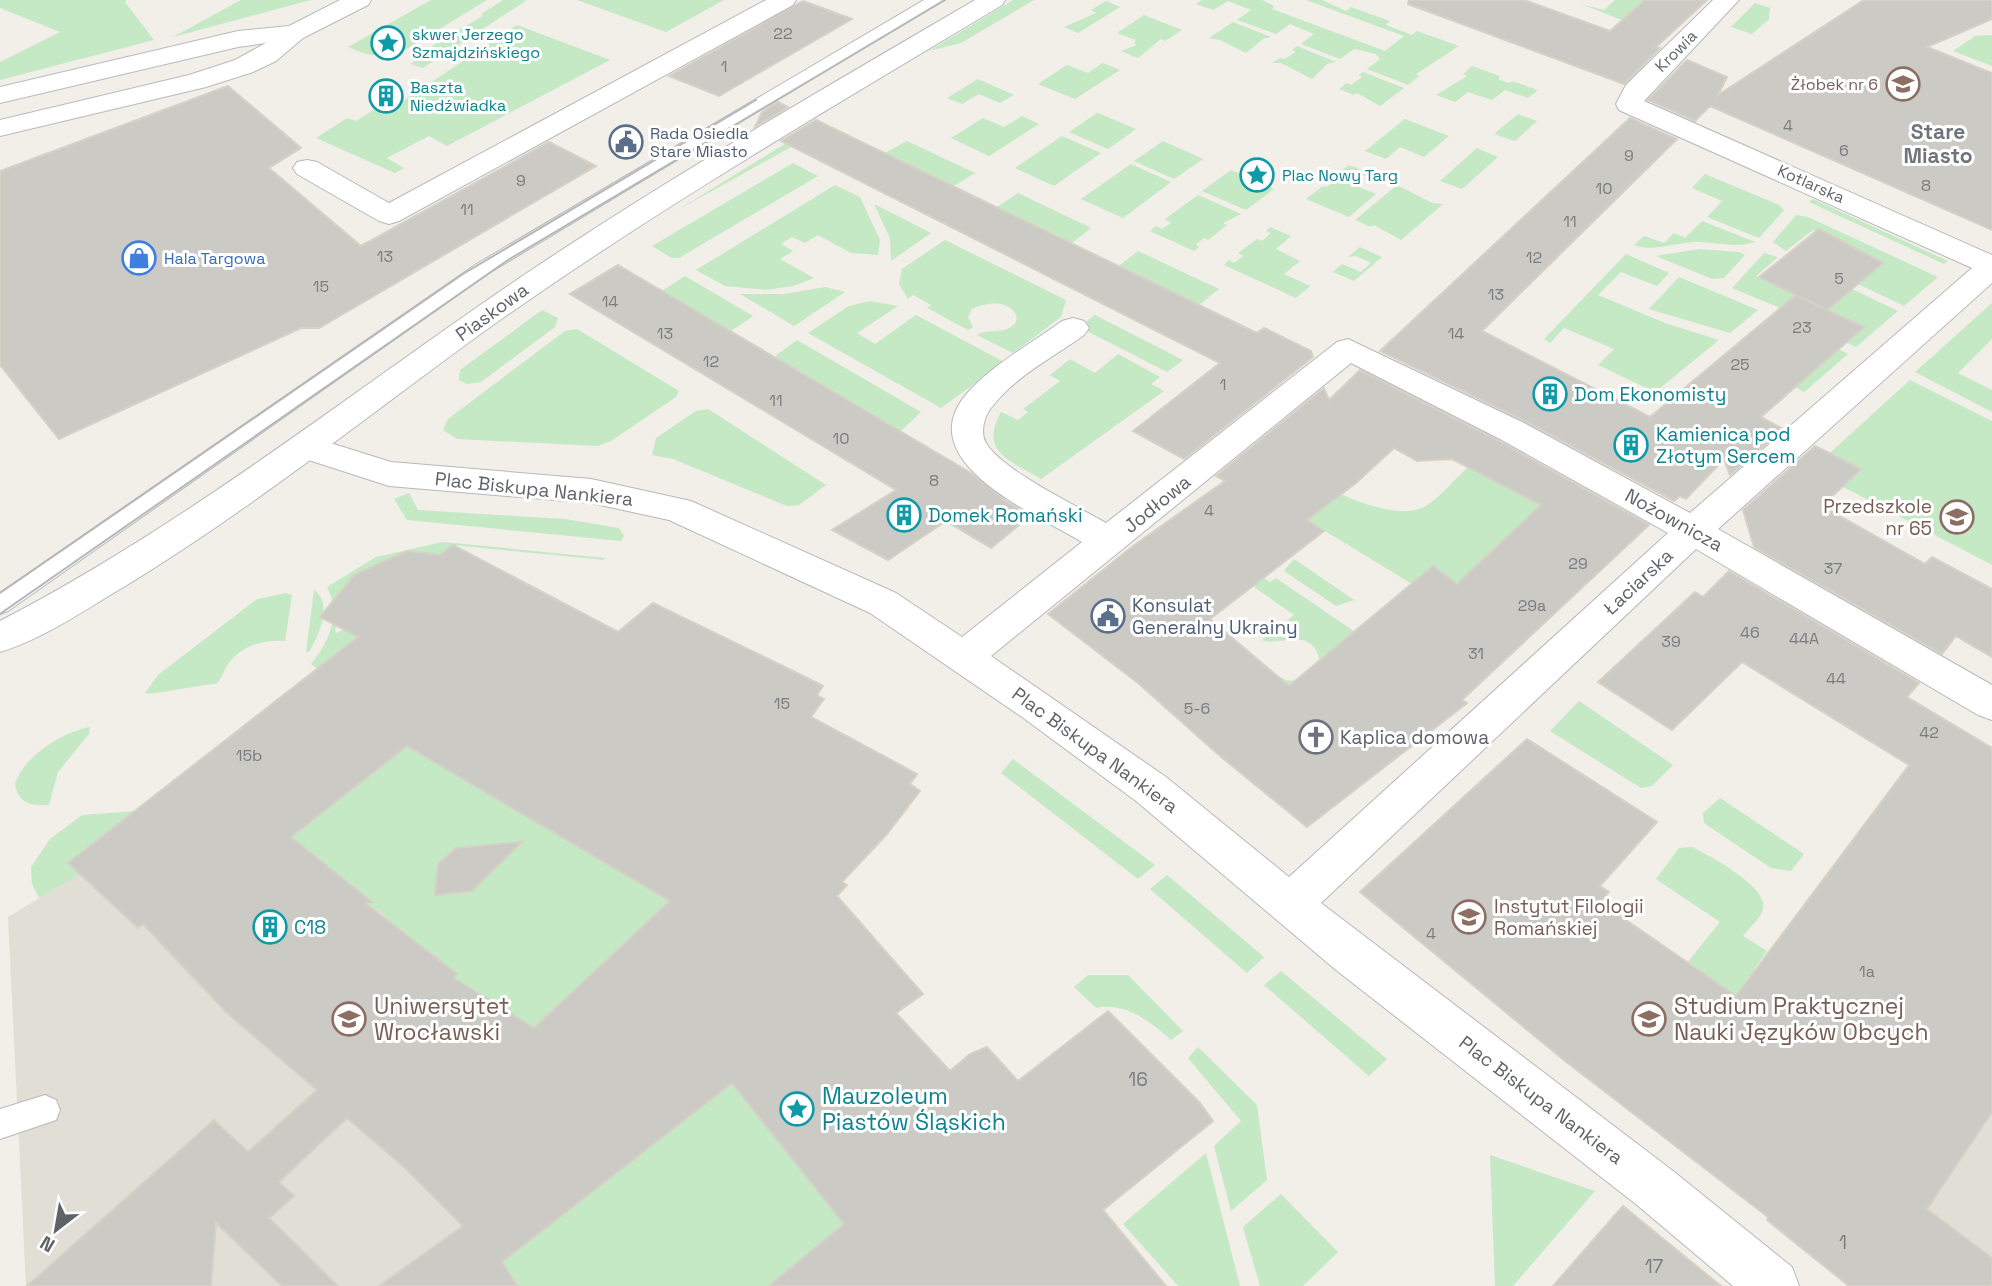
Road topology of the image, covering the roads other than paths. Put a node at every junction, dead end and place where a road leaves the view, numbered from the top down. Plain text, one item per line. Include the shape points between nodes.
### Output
1 (359, 0) edge
2 (784, 0) edge
3 (935, 0) edge
4 (993, 0) edge
5 (1727, 0) edge
6 (294, 33) junction
7 (0, 95) edge
8 (1629, 104) joint
9 (0, 128) edge
10 (307, 168) dead end
11 (1992, 267) edge
12 (1073, 328) dead end
13 (1348, 349) joint
14 (305, 447) junction
15 (1694, 530) junction
16 (1110, 542) junction
17 (0, 606) edge
18 (0, 638) edge
19 (964, 657) junction
20 (1992, 704) edge
21 (1290, 904) junction
22 (45, 1110) dead end
23 (0, 1124) edge
24 (1773, 1286) edge

1 - 6 street
2 - 10 street via 389,215
3 - 17 lane via 482,269
4 - 14 street, Piaskowa via 602,236
5 - 8 street, Krowia via 1635,91
6 - 7 street via 238,39
6 - 9 street via 267,56 209,78
8 - 11 street, Kotlarska
11 - 15 street, Łaciarska
12 - 16 street via 984,396 966,426 971,448 989,467
13 - 15 street, Nożownicza via 1499,424
13 - 16 street, Jodłowa
14 - 18 street, Piaskowa via 138,562
14 - 19 street, Plac Biskupa Nankiera via 389,474 591,491 678,510 883,603
15 - 20 street, Nożownicza
15 - 21 street, Łaciarska
16 - 19 street, Jodłowa
19 - 21 street, Plac Biskupa Nankiera via 1152,789
21 - 24 street, Plac Biskupa Nankiera via 1622,1162
22 - 23 lane

